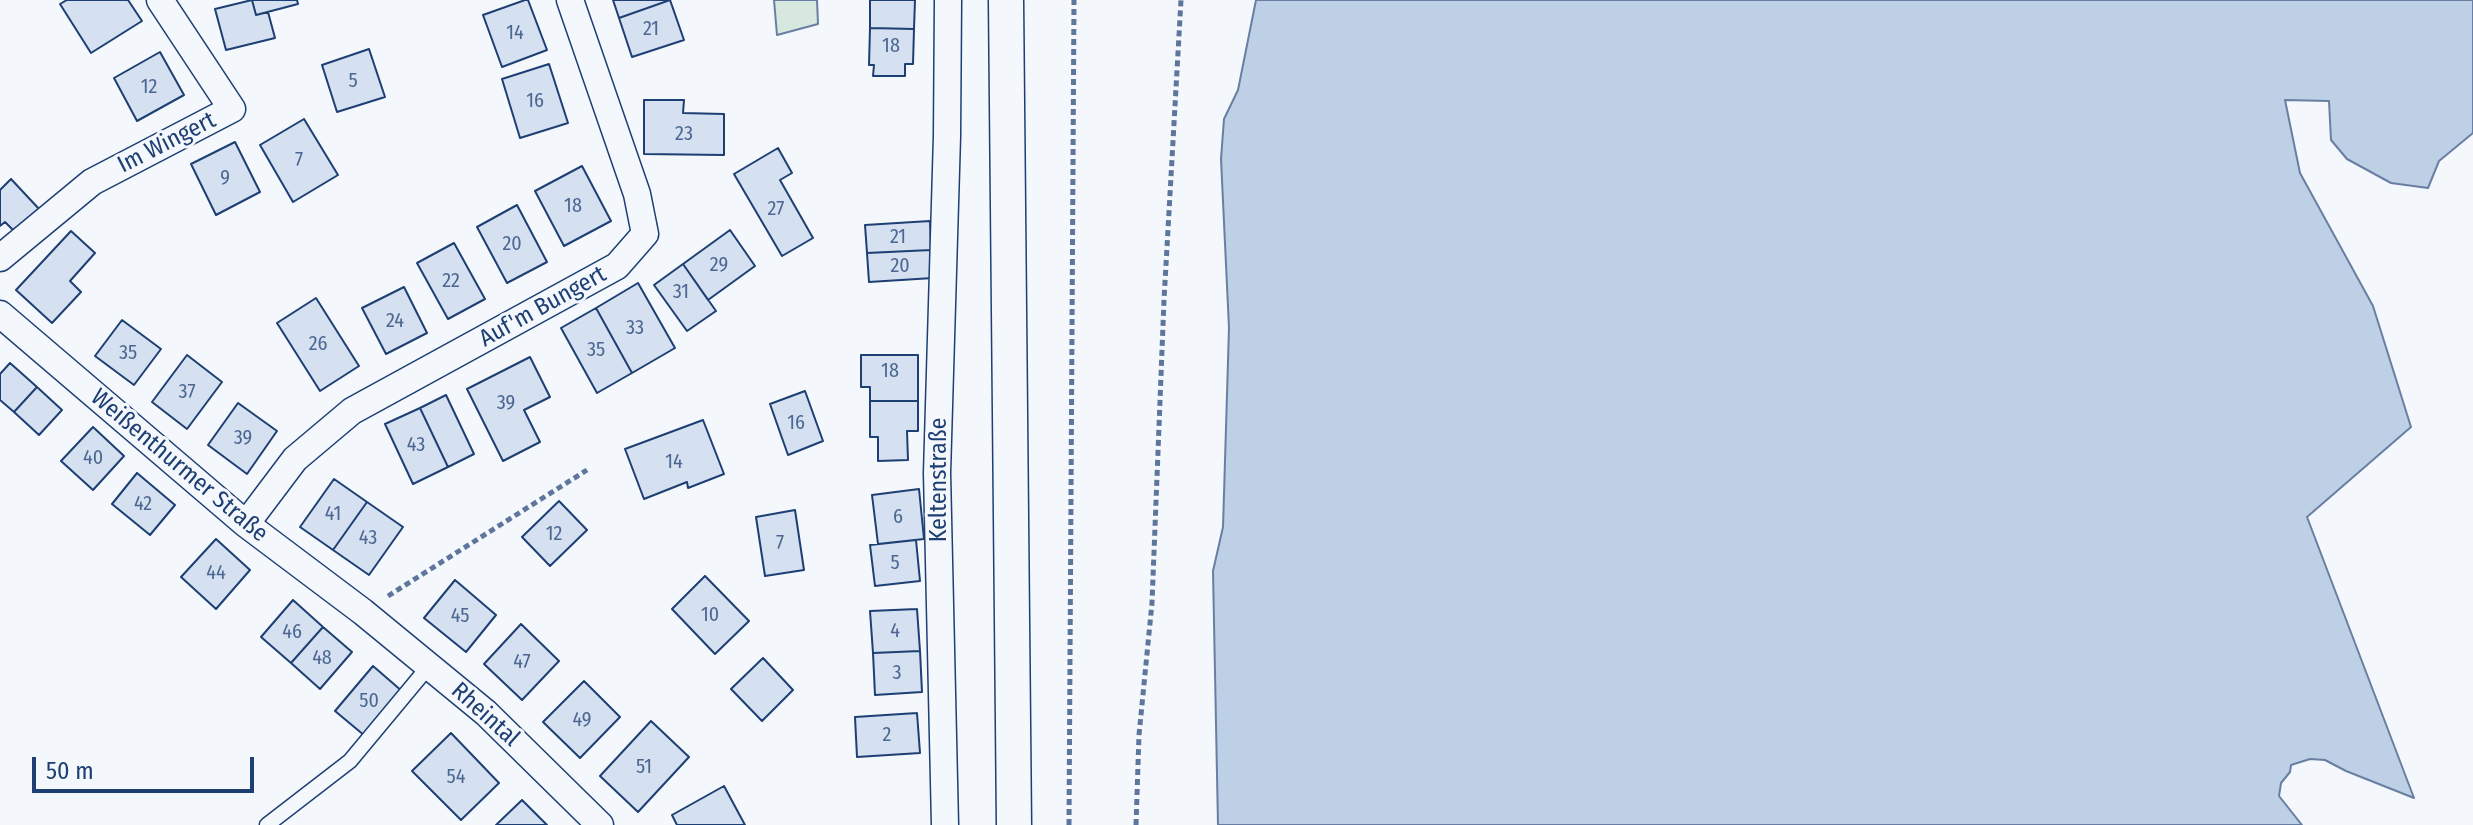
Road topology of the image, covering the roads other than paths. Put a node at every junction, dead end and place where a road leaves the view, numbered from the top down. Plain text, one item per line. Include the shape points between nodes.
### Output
1 (160, 0) edge
2 (570, 0) edge
3 (948, 0) edge
4 (1006, 0) edge
5 (0, 258) edge
6 (0, 314) edge
7 (246, 524) junction
8 (363, 612) joint
9 (429, 666) junction
10 (267, 825) edge
11 (600, 825) edge
12 (945, 825) edge
13 (1014, 825) edge

1 - 5 street, Im Wingert via 232,109 92,182
2 - 7 street, Auf'm Bungert via 637,194 645,234 617,266 352,411 295,459
3 - 12 street, Keltenstraße via 937,473
4 - 13 street
6 - 7 street, Weißenthurmer Straße
7 - 8 street, Weißenthurmer Straße
8 - 9 street, Rheintal
9 - 10 lane via 350,761
9 - 11 street, Rheintal via 486,713

